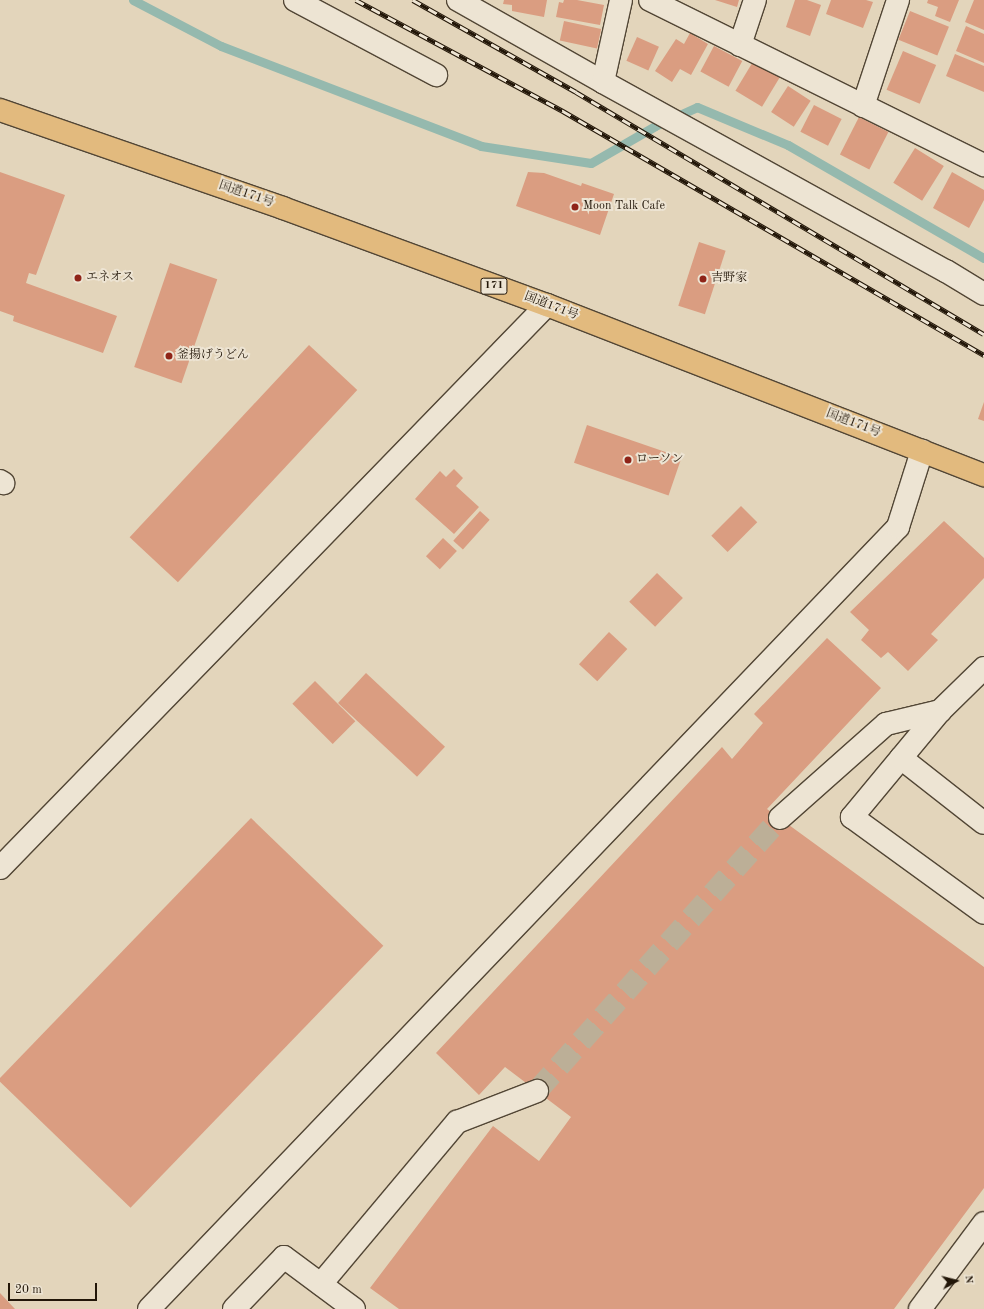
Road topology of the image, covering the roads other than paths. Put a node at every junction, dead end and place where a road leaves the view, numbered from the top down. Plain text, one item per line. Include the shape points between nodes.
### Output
1 (295, 0) edge
2 (458, 0) edge
3 (621, 0) edge
4 (650, 0) edge
5 (755, 0) edge
6 (898, 0) edge
7 (481, 6) edge
8 (740, 45) junction
9 (436, 75) dead end
10 (602, 82) junction
11 (863, 106) junction
12 (0, 110) edge
13 (983, 161) edge
14 (984, 294) edge
15 (547, 305) junction
16 (922, 451) junction
17 (984, 475) edge
18 (979, 682) edge
19 (940, 711) junction
20 (901, 758) junction
21 (780, 818) tunnel mouth
22 (984, 823) edge
23 (0, 868) edge
24 (984, 913) edge
25 (537, 1091) tunnel mouth
26 (984, 1223) edge
27 (320, 1284) junction
28 (149, 1309) edge
29 (234, 1309) edge
30 (354, 1309) edge
31 (920, 1309) edge

1 - 9 street
2 - 7 street
3 - 10 street
4 - 8 street
5 - 8 street
6 - 11 street
7 - 10 street
8 - 11 street
10 - 14 street via 946,270
11 - 13 street
12 - 15 highway, 国道171号 / 171 via 283,208
15 - 16 highway, 国道171号 / 171
15 - 23 street
16 - 17 highway, 国道171号 / 171
16 - 28 street via 898,527
18 - 19 street
19 - 20 street
19 - 21 street via 886,724
20 - 22 street
20 - 24 street via 852,817
25 - 27 street via 457,1122
26 - 31 street
27 - 29 street via 284,1257
27 - 30 street

